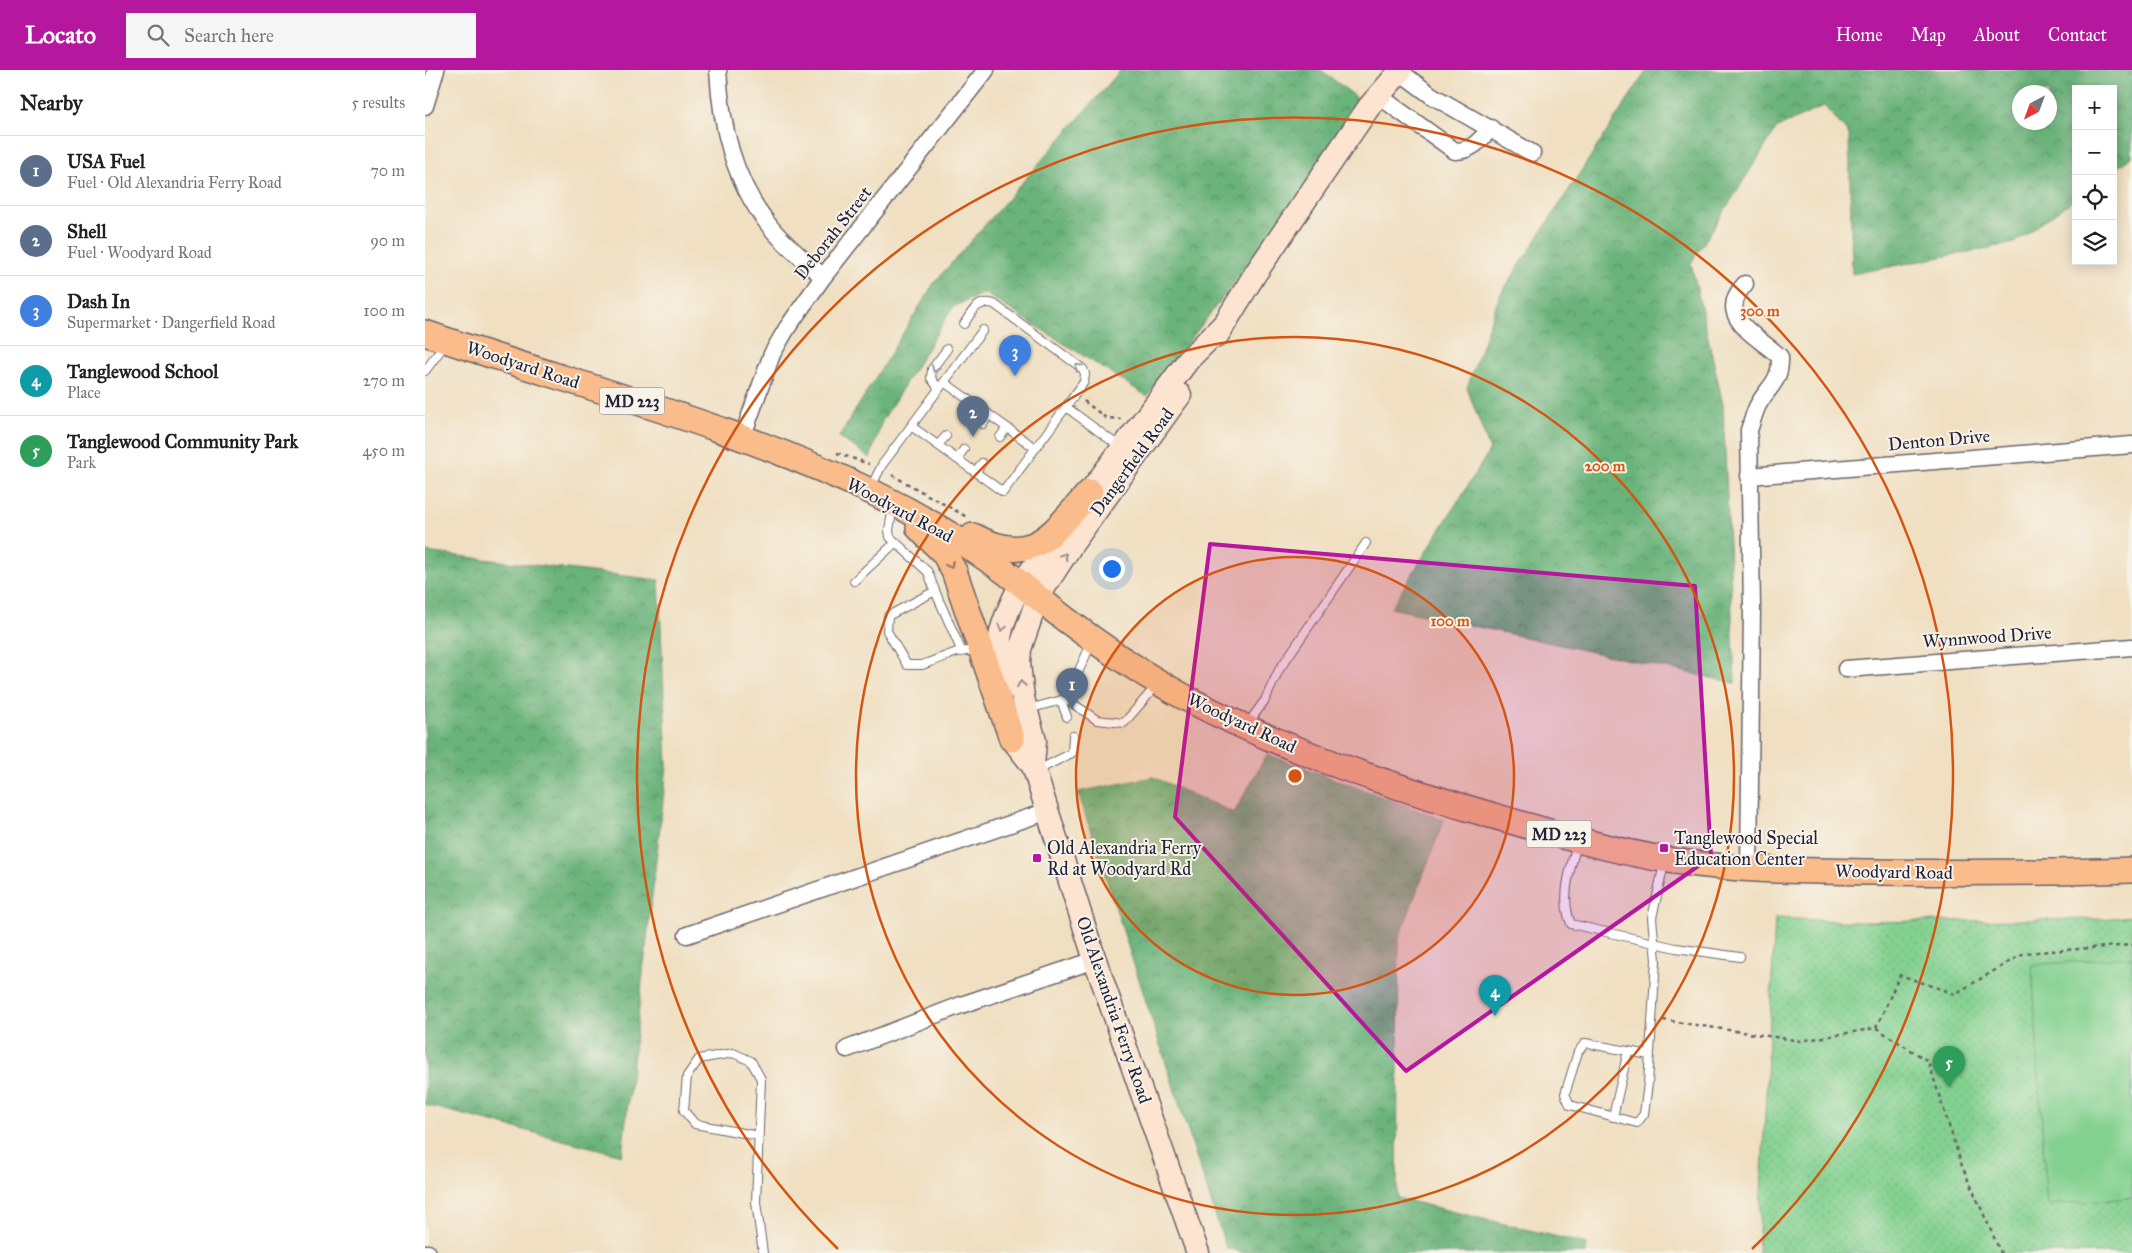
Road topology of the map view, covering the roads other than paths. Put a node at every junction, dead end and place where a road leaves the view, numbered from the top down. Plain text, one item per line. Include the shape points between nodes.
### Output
1 (436, 70) edge
2 (718, 70) edge
3 (986, 70) edge
4 (1401, 71) edge
5 (1379, 96) junction
6 (425, 106) edge
7 (1491, 128) junction
8 (1532, 153) dead end
9 (823, 277) junction
10 (1745, 284) dead end
11 (964, 324) dead end
12 (1224, 324) junction
13 (983, 330) dead end
14 (436, 337) edge
15 (947, 349) dead end
16 (425, 372) edge
17 (942, 386) junction
18 (970, 401) junction
19 (1066, 407) junction
20 (963, 410) dead end
21 (989, 415) junction
22 (983, 424) dead end
23 (911, 426) junction
24 (1007, 428) junction
25 (946, 436) dead end
26 (1000, 437) dead end
27 (742, 438) junction
28 (939, 445) junction
29 (2132, 445) edge
30 (1035, 448) junction
31 (964, 449) dead end
32 (1122, 449) junction
33 (957, 459) junction
34 (982, 462) dead end
35 (975, 472) junction
36 (1749, 476) junction
37 (869, 491) junction
38 (1090, 492) junction
39 (893, 504) junction
40 (895, 543) junction
41 (1367, 543) dead end
42 (854, 581) dead end
43 (935, 591) junction
44 (1030, 591) junction
45 (1093, 639) junction
46 (2132, 646) edge
47 (971, 651) junction
48 (1846, 669) dead end
49 (1159, 682) junction
50 (1063, 699) junction
51 (1026, 709) junction
52 (1067, 717) dead end
53 (1246, 727) junction
54 (1073, 736) dead end
55 (1012, 740) junction
56 (1034, 769) junction
57 (1048, 811) junction
58 (1578, 840) junction
59 (1665, 859) junction
60 (1749, 868) junction
61 (2132, 870) edge
62 (687, 935) dead end
63 (1654, 943) junction
64 (1740, 957) dead end
65 (1095, 960) junction
66 (847, 1049) dead end
67 (1628, 1051) junction
68 (1649, 1055) junction
69 (1613, 1117) junction
70 (759, 1136) junction
71 (763, 1253) edge
72 (1198, 1253) edge

1 - 6 street
2 - 9 street via 722,119 735,168 749,196 769,225
3 - 9 street, Deborah Street
4 - 5 street, Dangerfield Road
4 - 7 street via 1431,95
5 - 7 street via 1455,151 1465,151 1473,146
5 - 12 street, Dangerfield Road
7 - 8 street
9 - 27 street, Deborah Street via 777,344
10 - 36 street via 1737,296 1735,312 1748,333 1780,357 1781,370 1758,406 1749,430
19 -> 11 lane via 1084,382 1083,369 994,304 979,304
12 - 32 street, Dangerfield Road via 1189,359
44 -> 12 street, Dangerfield Road via 1073,543 1158,428
13 - 17 lane
14 - 16 lane
14 - 27 main road, Woodyard Road / MD 223
15 -> 17 lane via 932,369 931,378
17 - 18 lane
17 - 23 lane
18 - 20 lane
18 - 21 lane
19 - 30 lane
19 - 32 lane
21 - 22 lane
21 - 24 lane
23 - 28 lane
23 - 37 lane via 882,465
24 - 26 lane
24 - 30 lane
25 - 28 lane
27 - 37 main road, Woodyard Road / MD 223
28 - 33 lane
29 - 36 street, Denton Drive
30 - 35 lane via 1003,492
31 - 33 lane
32 - 38 street, Dangerfield Road
33 - 35 lane
34 - 35 lane
36 - 60 street via 1752,608
37 - 39 main road, Woodyard Road / MD 223
38 - 39 main road via 1052,534 1041,542 1016,549 1002,549
38 - 44 street, Dangerfield Road
39 - 40 lane via 889,530
39 - 44 main road, Woodyard Road / MD 223 via 954,538
39 -> 47 main road via 945,554 965,600
40 - 42 lane
40 - 43 lane via 917,559 928,572
41 - 53 lane via 1279,670 1265,700
43 - 47 lane
43 - 47 lane via 888,616 887,631 907,665 922,665
44 - 45 main road, Woodyard Road / MD 223
51 -> 44 street, Old Alexandria Ferry Road via 1019,678
44 -> 55 street, Old Alexandria Ferry Road via 1007,610 997,646
45 - 49 main road, Woodyard Road / MD 223
45 - 50 lane
46 - 48 street, Wynnwood Drive
47 - 55 main road
49 - 50 lane via 1124,723 1097,720
49 - 53 main road, Woodyard Road / MD 223
50 - 51 lane
50 - 52 lane
51 - 56 street, Old Alexandria Ferry Road via 1035,741
53 - 58 main road, Woodyard Road / MD 223 via 1321,760 1370,777
54 - 56 lane via 1072,753
55 - 56 street, Old Alexandria Ferry Road
56 - 57 street, Old Alexandria Ferry Road
57 - 62 street
57 - 65 street, Old Alexandria Ferry Road
58 - 59 main road, Woodyard Road / MD 223
58 - 63 lane via 1568,878 1565,911 1571,924
59 - 60 main road, Woodyard Road / MD 223
59 - 63 lane via 1652,918
60 - 61 main road, Woodyard Road / MD 223 via 2031,874
63 - 64 lane
63 - 68 lane via 1656,960
65 - 66 street via 961,1005
65 - 72 street, Old Alexandria Ferry Road
67 - 68 lane
67 - 69 lane
67 - 69 lane via 1585,1044 1578,1052 1565,1094 1571,1105
68 - 69 lane via 1644,1114 1637,1123
70 - 70 lane via 761,1079 751,1062 733,1053 699,1059 687,1076 684,1111 695,1124
70 - 71 lane via 755,1202

